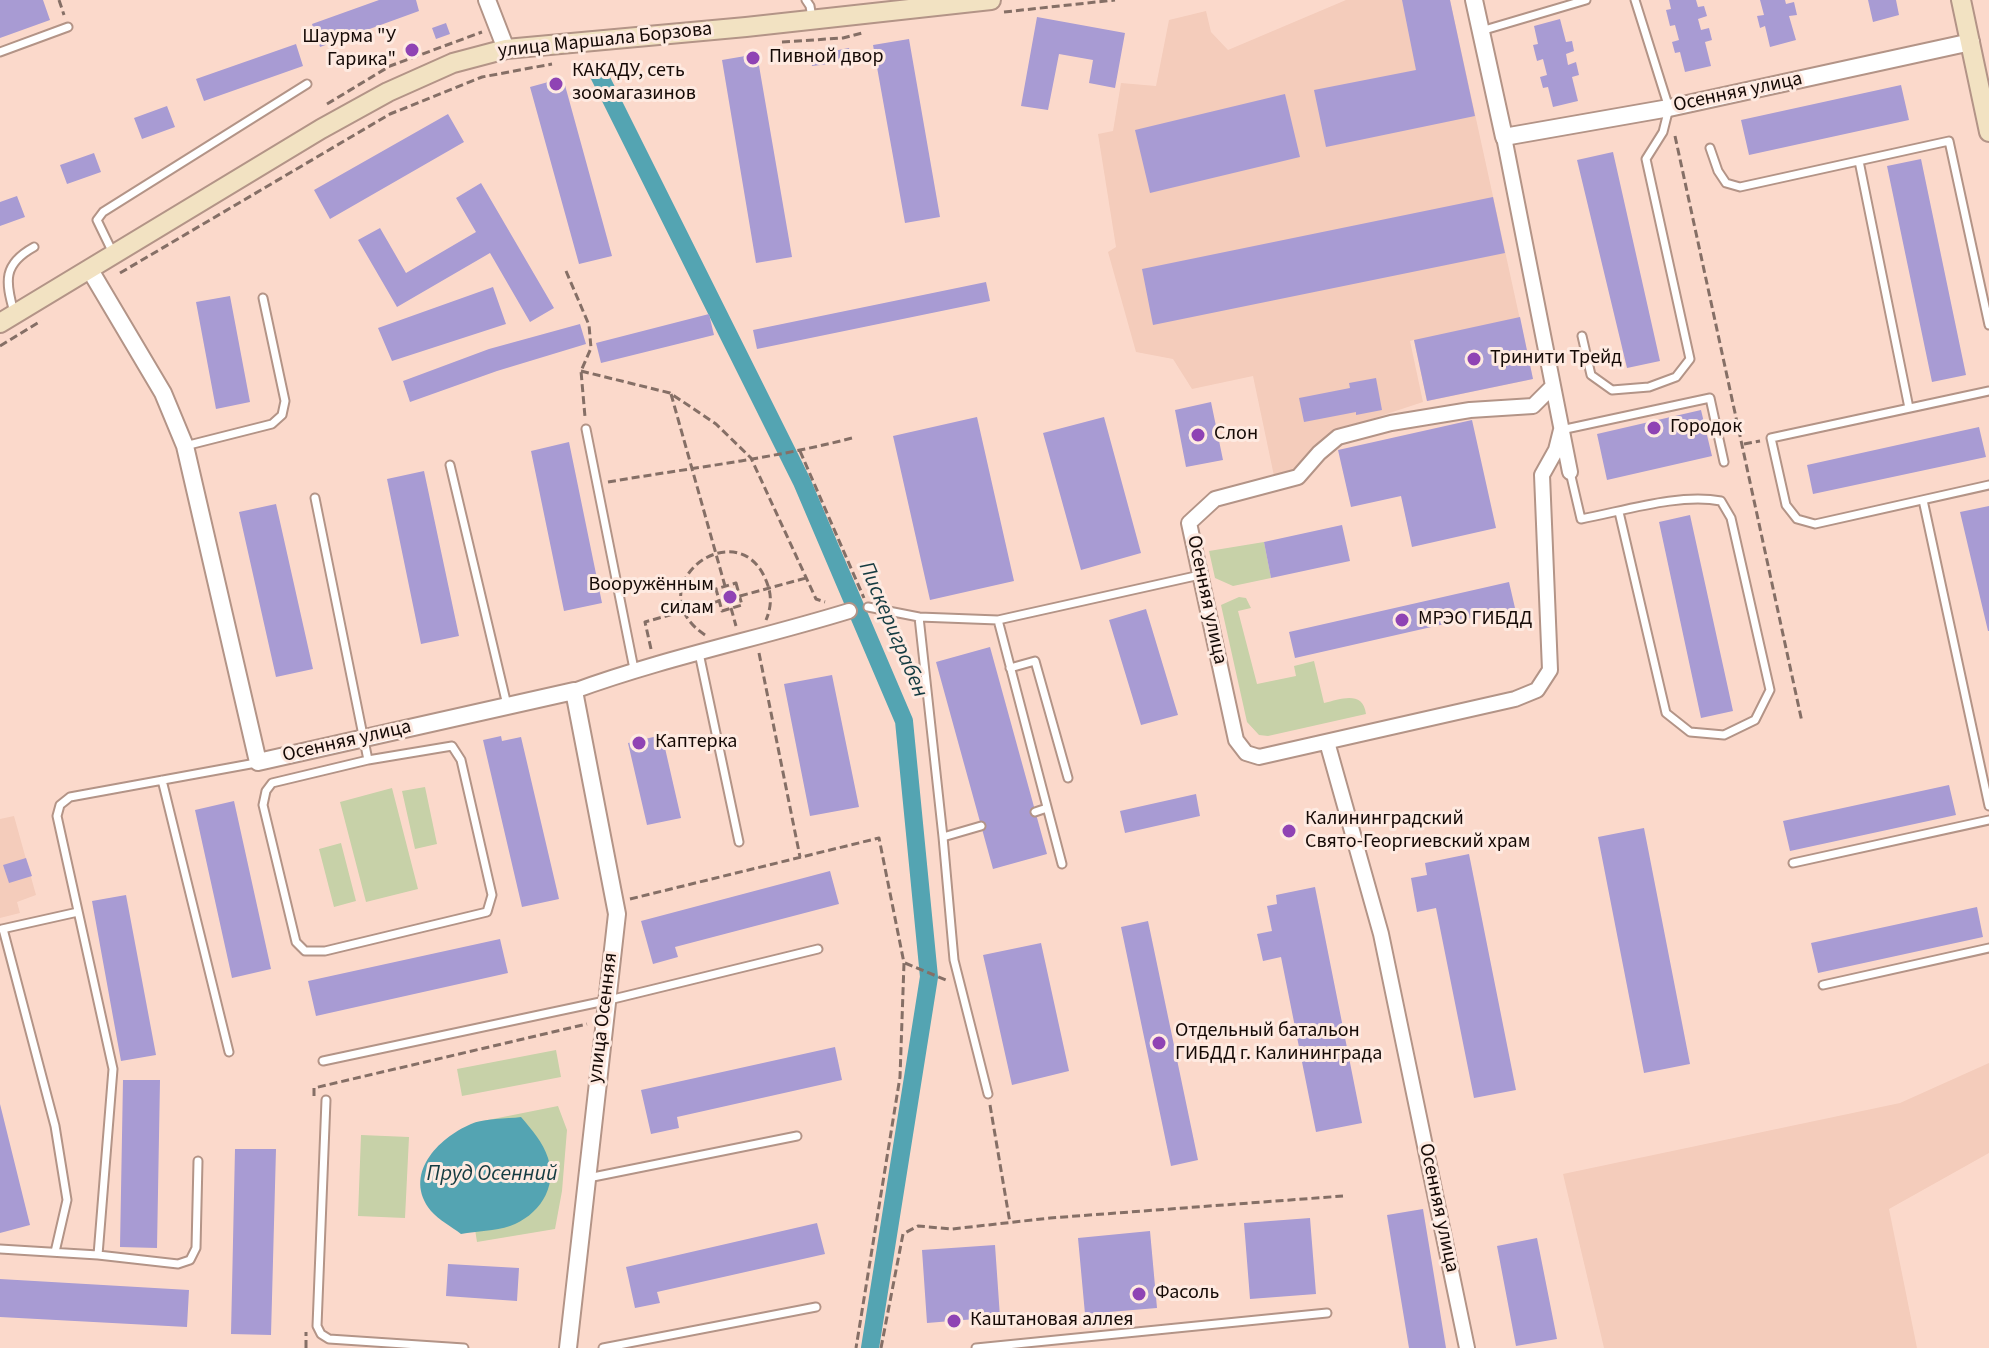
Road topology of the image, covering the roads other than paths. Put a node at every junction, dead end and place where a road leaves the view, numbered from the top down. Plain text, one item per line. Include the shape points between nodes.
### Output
1 (487, 0) edge
2 (806, 0) edge
3 (1474, 0) edge
4 (1586, 0) edge
5 (1635, 0) edge
6 (1961, 0) edge
7 (994, 6) edge
8 (813, 20) junction
9 (68, 27) road end
10 (1481, 31) junction
11 (1971, 42) junction
12 (506, 49) junction
13 (0, 52) edge
14 (307, 84) dead end
15 (1669, 108) junction
16 (1988, 120) edge
17 (1504, 137) junction
18 (1710, 148) dead end
19 (1859, 161) junction
20 (34, 247) dead end
21 (114, 255) junction
22 (94, 278) junction
23 (263, 298) dead end
24 (7, 319) edge
25 (1989, 325) edge
26 (1582, 336) dead end
27 (1553, 386) junction
28 (1989, 391) edge
29 (1909, 408) junction
30 (586, 429) road end
31 (1561, 430) junction
32 (185, 446) junction
33 (1724, 462) dead end
34 (450, 465) dead end
35 (1570, 472) joint
36 (1989, 485) edge
37 (315, 498) dead end
38 (1923, 500) junction
39 (1619, 512) junction
40 (1200, 575) junction
41 (868, 607) road end
42 (849, 611) road end
43 (919, 617) junction
44 (998, 620) junction
45 (699, 653) junction
46 (1010, 668) junction
47 (634, 669) junction
48 (574, 691) junction
49 (507, 707) junction
50 (363, 738) junction
51 (1327, 742) junction
52 (368, 760) junction
53 (258, 762) junction
54 (1068, 778) dead end
55 (162, 780) junction
56 (1989, 806) edge
57 (1047, 808) junction
58 (1035, 812) dead end
59 (1989, 820) edge
60 (981, 826) dead end
61 (943, 837) junction
62 (739, 842) dead end
63 (1793, 863) dead end
64 (1062, 864) dead end
65 (78, 912) junction
66 (1, 930) edge
67 (1989, 948) edge
68 (818, 949) dead end
69 (1823, 985) dead end
70 (605, 1001) junction
71 (229, 1052) dead end
72 (323, 1061) dead end
73 (988, 1094) road end
74 (326, 1100) dead end
75 (797, 1136) dead end
76 (198, 1161) dead end
77 (586, 1178) junction
78 (0, 1249) edge
79 (55, 1252) junction
80 (98, 1255) junction
81 (816, 1307) dead end
82 (1327, 1313) dead end
83 (464, 1348) edge
84 (568, 1348) edge
85 (603, 1348) edge
86 (976, 1348) edge
87 (1467, 1348) edge

1 - 12 street
2 - 8 lane
3 - 10 street
4 - 10 lane
5 - 15 lane
6 - 11 main road
7 - 8 main road, улица Маршала Борзова
8 - 12 main road, улица Маршала Борзова
9 - 13 lane
10 - 17 street
11 - 15 street, Осенняя улица
11 - 16 main road
12 - 21 main road, улица Маршала Борзова via 453,63 388,92
14 - 21 lane via 103,212 97,220
15 - 17 street, Осенняя улица
15 - 26 lane via 1663,132 1646,159 1690,359 1676,377 1649,387 1612,390 1591,375
17 - 27 street
18 - 19 lane via 1726,183 1740,187
19 - 25 lane via 1949,141
19 - 29 lane
20 - 24 lane via 9,268
21 - 22 main road, улица Маршала Борзова
22 - 24 main road, улица Маршала Борзова
22 - 32 street, Осенняя улица via 163,393
23 - 32 lane via 285,401 282,415 272,424
27 - 31 street
27 - 40 street, Осенняя улица via 1533,406 1391,423 1338,437 1298,477 1215,499 1189,523
28 - 29 lane
29 - 38 lane via 1771,438 1786,505 1797,519 1815,524
30 - 47 lane
31 - 33 lane via 1710,398
31 - 35 street
31 - 51 street, Осенняя улица via 1542,475 1550,670 1537,690
32 - 53 street, Осенняя улица
34 - 49 lane
35 - 39 lane via 1581,519
36 - 38 lane
37 - 50 lane
38 - 56 lane
39 - 39 lane via 1666,713 1690,732 1724,735 1755,720 1770,690 1731,518 1721,501 1701,497
40 - 44 lane
40 - 51 street, Осенняя улица via 1236,740 1246,753 1259,757
41 - 43 lane
42 - 45 street, Осенняя улица
43 - 44 lane
43 - 61 lane
44 - 46 lane
45 - 47 street, Осенняя улица
45 - 62 lane
46 - 54 lane via 1035,661
46 - 57 lane
47 - 48 street, Осенняя улица
48 - 49 street, Осенняя улица
48 - 70 street, улица Осенняя via 617,914
49 - 50 street, Осенняя улица
50 - 52 lane
50 - 53 street, Осенняя улица
51 - 87 street, Осенняя улица via 1381,934
52 - 52 lane via 452,746 461,760 492,895 487,912 325,951 305,951 296,942 263,805 266,791 272,783
53 - 55 lane
55 - 65 lane via 70,797 60,805 57,816
55 - 71 lane
57 - 58 lane
57 - 64 lane
59 - 63 lane
60 - 61 lane
61 - 73 lane via 954,960
65 - 66 lane
65 - 80 lane via 113,1069
66 - 79 lane via 55,1126 67,1200
67 - 69 lane
68 - 70 lane
70 - 72 lane
70 - 77 street, улица Осенняя
74 - 83 lane via 317,1326 321,1334 329,1339
75 - 77 lane
76 - 80 lane via 196,1248 190,1260 178,1264
77 - 84 street, улица Осенняя
78 - 79 lane
79 - 80 lane
81 - 85 lane
82 - 86 lane

